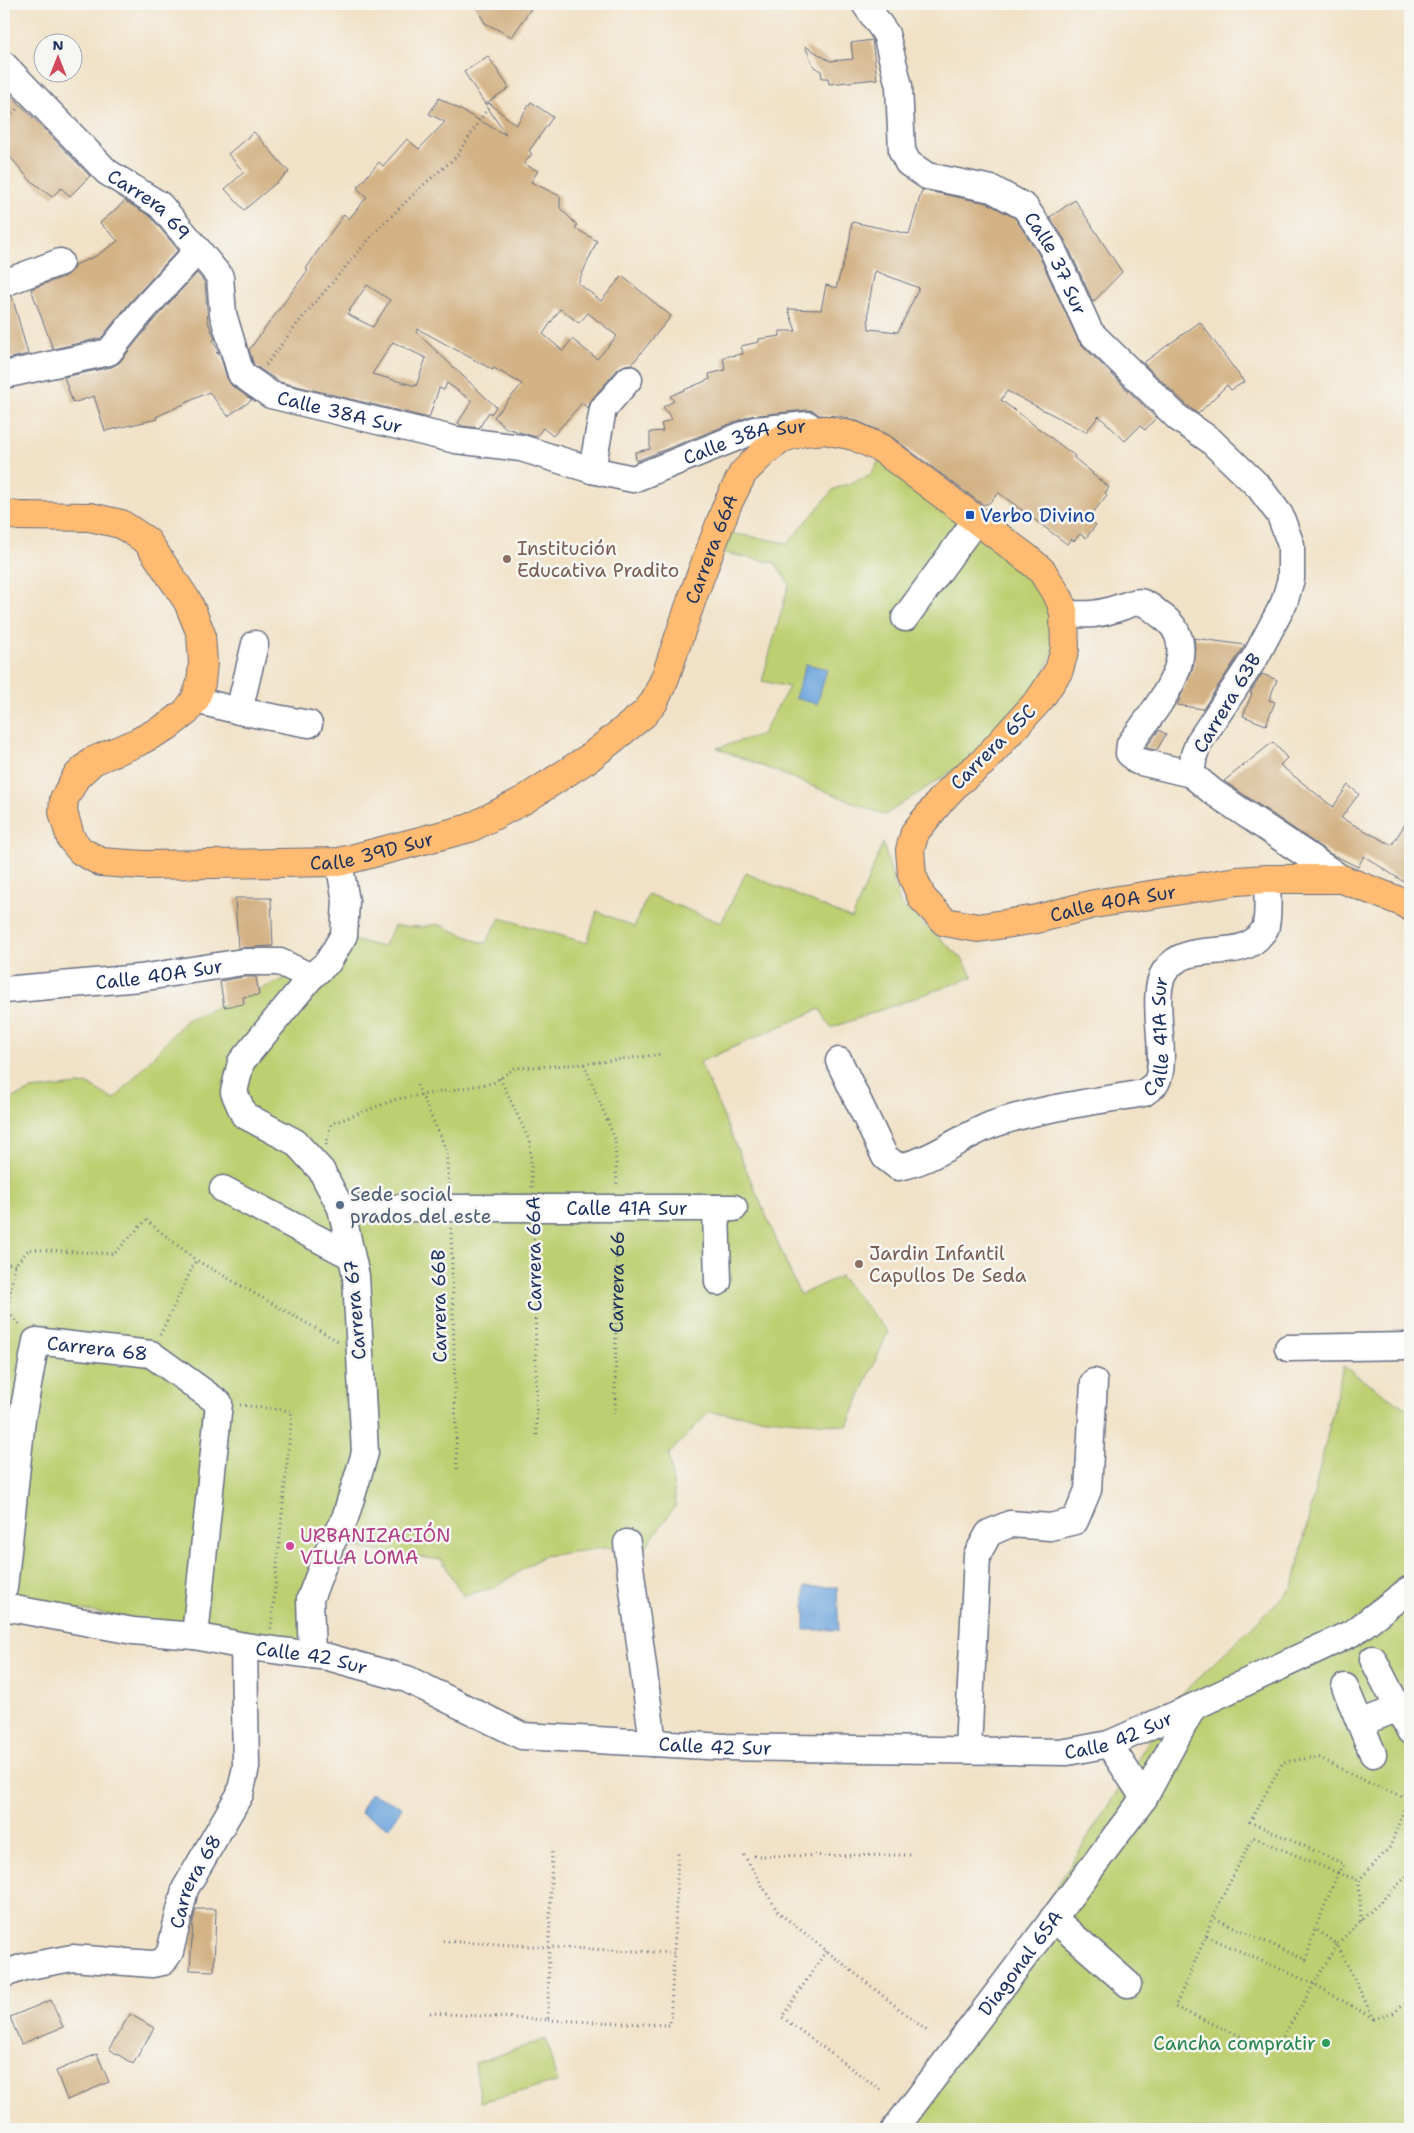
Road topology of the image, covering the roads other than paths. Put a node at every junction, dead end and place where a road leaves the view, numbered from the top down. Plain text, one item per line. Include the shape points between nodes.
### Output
1 (866, 4) edge
2 (4, 65) edge
3 (198, 250) junction
4 (60, 262) dead end
5 (4, 283) edge
6 (4, 375) edge
7 (247, 379) joint
8 (629, 379) dead end
9 (825, 430) junction
10 (1210, 440) joint
11 (592, 470) junction
12 (4, 514) edge
13 (976, 520) junction
14 (1064, 614) junction
15 (905, 618) dead end
16 (255, 644) dead end
17 (195, 700) junction
18 (239, 711) junction
19 (644, 714) joint
20 (309, 724) dead end
21 (1191, 774) junction
22 (339, 862) junction
23 (912, 875) joint
24 (1267, 879) junction
25 (1342, 880) junction
26 (1410, 907) edge
27 (311, 978) junction
28 (4, 990) edge
29 (839, 1061) dead end
30 (223, 1189) dead end
31 (341, 1208) junction
32 (351, 1256) junction
33 (718, 1282) dead end
34 (1410, 1346) edge
35 (1288, 1348) dead end
36 (1094, 1382) dead end
37 (627, 1543) dead end
38 (4, 1588) edge
39 (1410, 1590) edge
40 (4, 1607) edge
41 (196, 1636) junction
42 (257, 1647) junction
43 (312, 1655) junction
44 (1373, 1659) dead end
45 (1345, 1687) dead end
46 (1193, 1707) junction
47 (1399, 1708) junction
48 (1360, 1723) junction
49 (1410, 1731) edge
50 (653, 1743) junction
51 (1108, 1744) junction
52 (968, 1750) junction
53 (1374, 1754) dead end
54 (1144, 1798) junction
55 (1053, 1918) junction
56 (4, 1974) edge
57 (1128, 1984) dead end
58 (895, 2129) edge

1 - 10 street, Calle 37 Sur via 886,34 899,86 902,151 908,163 927,176 992,189 1025,207 1051,246 1090,332 1178,418
2 - 3 street, Carrera 69 via 107,172 160,205
3 - 6 street via 109,352
3 - 7 street, Carrera 69 via 220,277 223,314
4 - 5 street
7 - 11 street, Calle 38A Sur via 271,395 456,440 521,448
8 - 11 street via 603,409
9 - 11 street, Calle 38A Sur via 810,424 755,430 633,479
9 - 13 main road, Calle 38A Sur via 854,436 882,450
9 - 19 main road, Carrera 66A via 783,438 742,474 727,505 665,678 654,702
10 - 21 street, Carrera 63B via 1259,487 1280,515 1291,545 1291,579 1284,603 1256,656 1199,742
12 - 17 main road via 90,517 120,524 147,540 188,602 201,634 202,683
13 - 14 main road, Calle 38A Sur via 1042,571 1053,585
13 - 15 street
14 - 21 street via 1095,615 1142,603 1170,621 1180,640 1176,671 1170,688 1130,744 1129,753 1137,761
14 - 23 main road, Carrera 65C via 1065,649 1059,670 1040,700 982,763 942,799 916,832 910,850
16 - 18 street
17 - 18 street
17 - 22 main road, Calle 39D Sur via 168,726 94,761 76,777 64,799 63,812 71,839 80,851 101,862 144,865
18 - 20 street
19 - 22 main road, Calle 39D Sur via 589,758 524,800 470,828
21 - 25 street, Carrera 63B
22 - 27 street, Carrera 67 via 346,901 344,935 328,962
23 - 24 main road, Calle 40A Sur via 922,898 945,922 978,928 1037,919 1104,902
24 - 25 main road, Calle 40A Sur
24 - 29 street, Calle 41A Sur via 1266,926 1256,941 1242,948 1181,956 1164,972 1159,994 1160,1072 1156,1084 1144,1092 1026,1115 990,1126 916,1164 898,1167 885,1156
25 - 26 main road, Carrera 63B
27 - 28 street, Calle 40A Sur via 280,962 243,962 140,978
27 - 31 street, Carrera 67 via 242,1062 234,1092 244,1115 295,1142 320,1170
30 - 32 street
31 - 32 street, Carrera 67
31 - 33 street, Calle 41A Sur via 725,1208
32 - 43 street, Carrera 67 via 356,1276 365,1454 345,1518 331,1544 310,1599
34 - 35 street
36 - 52 street via 1088,1490 1075,1521 1050,1527 1010,1524 989,1533 977,1555
37 - 50 street
38 - 41 street, Carrera 68 via 22,1419 36,1341 151,1354 219,1403
39 - 46 street, Calle 42 Sur via 1354,1632
40 - 41 street, Calle 42 Sur via 133,1631
41 - 42 street, Calle 42 Sur
42 - 43 street, Calle 42 Sur
42 - 56 street, Carrera 68 via 246,1767 240,1794 185,1889 170,1952 163,1962 72,1958
43 - 50 street, Calle 42 Sur via 408,1679 522,1736
44 - 47 street
45 - 48 street
46 - 51 street, Calle 42 Sur
46 - 54 street, Diagonal 65A
47 - 48 street
47 - 49 street
48 - 53 street
50 - 52 street, Calle 42 Sur
51 - 52 street, Calle 42 Sur via 1067,1752
51 - 54 street
54 - 55 street, Diagonal 65A
55 - 57 street
55 - 58 street, Diagonal 65A

